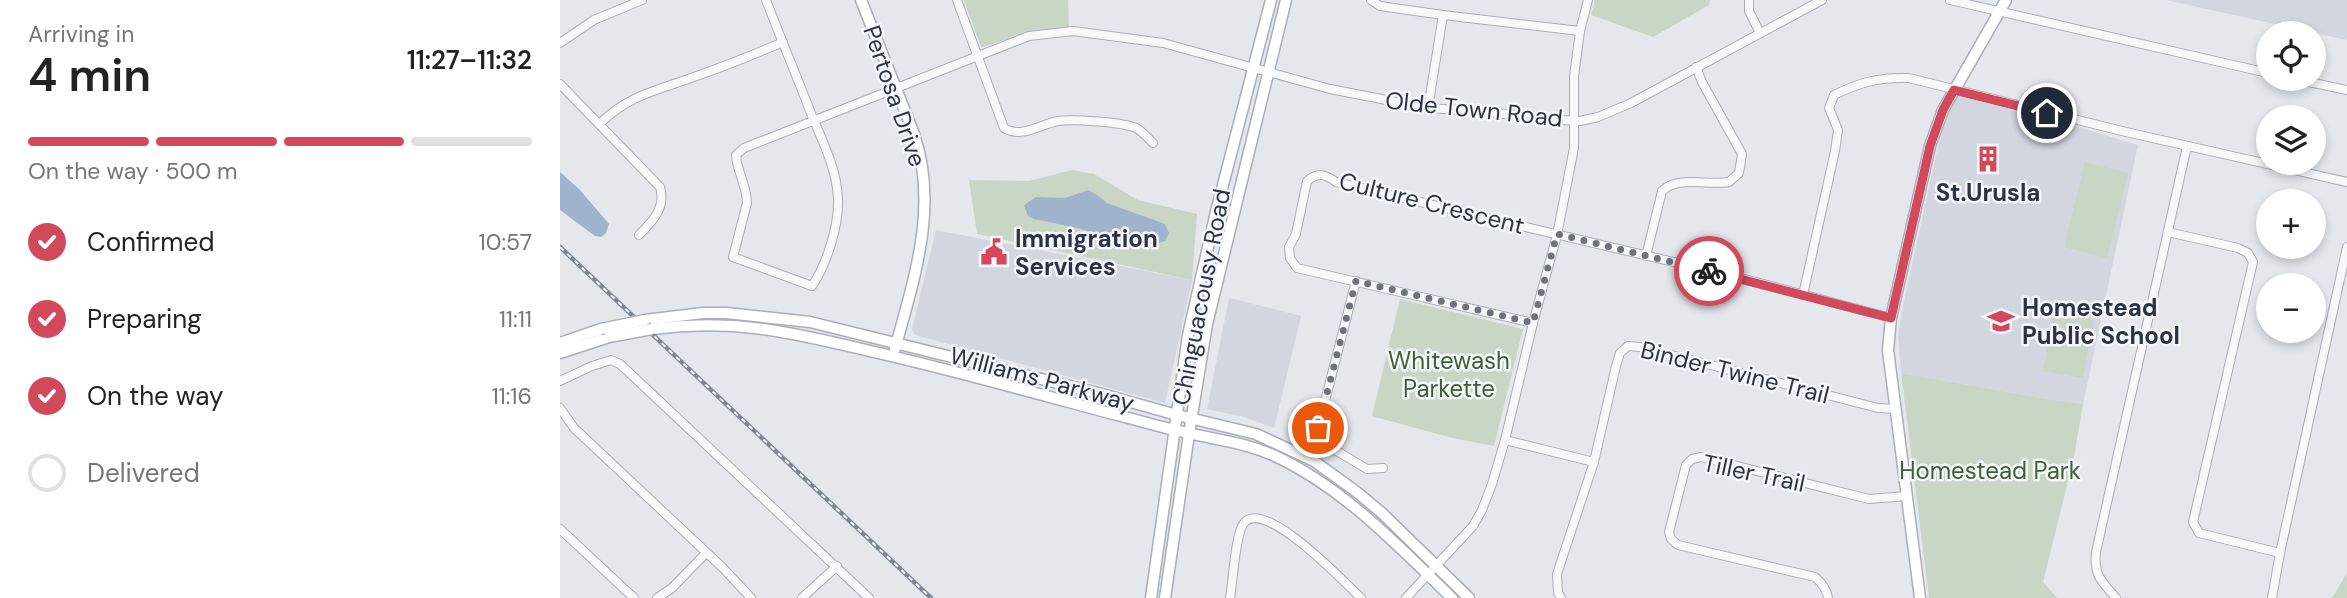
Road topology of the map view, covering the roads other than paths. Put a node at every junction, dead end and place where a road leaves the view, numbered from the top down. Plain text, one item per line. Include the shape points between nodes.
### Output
1 (642, 0) edge
2 (766, 0) edge
3 (861, 0) edge
4 (957, 0) edge
5 (1270, 0) edge
6 (1286, 0) edge
7 (1371, 0) edge
8 (1588, 0) edge
9 (1749, 0) edge
10 (1822, 0) edge
11 (1950, 0) edge
12 (2006, 0) edge
13 (2000, 11) junction
14 (1443, 15) junction
15 (1580, 31) junction
16 (1760, 33) junction
17 (783, 42) junction
18 (560, 43) edge
19 (978, 55) junction
20 (1696, 67) junction
21 (1252, 68) junction
22 (2256, 70) edge
23 (1268, 72) junction
24 (560, 84) edge
25 (2326, 86) edge
26 (895, 87) junction
27 (1954, 90) junction
28 (2347, 90) edge
29 (1428, 108) junction
30 (814, 120) junction
31 (1574, 120) junction
32 (599, 124) junction
33 (1153, 143) dead end
34 (2187, 146) junction
35 (2347, 182) edge
36 (2168, 232) junction
37 (1557, 234) junction
38 (639, 235) dead end
39 (2347, 247) edge
40 (1646, 256) junction
41 (1356, 281) junction
42 (1803, 295) junction
43 (1891, 318) junction
44 (1533, 323) junction
45 (649, 324) junction
46 (605, 333) junction
47 (897, 342) junction
48 (560, 343) edge
49 (560, 353) edge
50 (892, 357) junction
51 (560, 381) edge
52 (560, 408) edge
53 (1896, 409) junction
54 (1177, 415) junction
55 (1192, 419) junction
56 (1175, 430) junction
57 (1189, 433) junction
58 (1505, 440) junction
59 (1594, 462) junction
60 (1383, 468) dead end
61 (1907, 496) junction
62 (560, 529) edge
63 (706, 552) junction
64 (2280, 553) junction
65 (837, 566) junction
66 (1437, 566) junction
67 (1428, 576) junction
68 (634, 598) edge
69 (657, 598) edge
70 (751, 598) edge
71 (802, 598) edge
72 (869, 598) edge
73 (1151, 598) edge
74 (1165, 598) edge
75 (1230, 598) edge
76 (1361, 598) edge
77 (1406, 598) edge
78 (1452, 598) edge
79 (1469, 598) edge
80 (1561, 598) edge
81 (1828, 598) edge
82 (1920, 598) edge
83 (2116, 598) edge
84 (2272, 598) edge

1 - 18 street via 594,20
2 - 17 street
3 - 26 main road, Pertosa Drive
4 - 19 street
5 - 21 main road, Chinguacousy Road
6 - 23 main road, Chinguacousy Road
7 - 14 street via 1380,6
8 - 15 street
9 - 16 street via 1749,12
10 - 16 street, Olde Town Road
11 - 13 street
12 - 13 main road
13 - 22 street
13 - 27 main road
14 - 15 street
14 - 29 street
15 - 31 street
16 - 20 street, Olde Town Road
17 - 30 street
17 - 32 street via 627,100
19 - 21 street, Olde Town Road via 1029,36 1073,31 1164,43
19 - 26 street, Olde Town Road
19 - 33 street via 1004,128 1010,132 1080,119 1135,128
20 - 31 street, Olde Town Road via 1617,109
20 - 40 street via 1742,153 1739,173 1728,182 1678,182 1662,191
21 - 23 street, Olde Town Road
21 - 54 main road, Chinguacousy Road via 1192,316
23 - 29 street, Olde Town Road
23 - 55 main road, Chinguacousy Road via 1207,324
24 - 32 street
25 - 28 street
26 - 30 street, Olde Town Road
26 - 47 main road, Pertosa Drive via 921,154 926,191 920,257
27 - 34 street
27 - 42 street via 1909,78 1884,77 1834,95 1829,108 1838,130 1835,151
27 - 43 main road via 1930,146
29 - 31 street, Olde Town Road
30 - 30 street via 736,155 747,203 733,257 812,286 834,233 838,199 833,169
31 - 37 street via 1574,148
32 - 38 street via 660,187 663,201 658,215
34 - 35 street
34 - 36 street
36 - 64 street via 2238,248 2253,262 2195,529
36 - 83 street via 2096,552 2095,569
37 - 40 street
37 - 41 street, Culture Crescent via 1320,174 1312,177 1307,181 1289,247 1290,258 1303,271
37 - 44 street
39 - 64 street
40 - 42 street
41 - 44 street, Culture Crescent
41 - 60 street via 1318,428 1325,443 1356,463 1367,469
42 - 43 street
43 - 53 main road via 1888,350
44 - 58 street
45 - 46 main road, Williams Parkway, bridge
45 - 47 main road, Williams Parkway via 703,313 754,314
45 - 50 main road, Williams Parkway via 765,327
46 - 48 main road, Williams Parkway
46 - 49 main road, Williams Parkway
47 - 50 main road, Pertosa Drive
47 - 54 main road, Williams Parkway
50 - 56 main road, Williams Parkway
51 - 65 street via 611,360 620,364
52 - 63 street via 574,428
53 - 59 street, Binder Twine Trail via 1628,346 1616,366
53 - 61 main road
54 - 55 main road, Williams Parkway
54 - 56 main road, Chinguacousy Road
55 - 57 main road, Chinguacousy Road
55 - 66 main road, Williams Parkway via 1256,434 1314,461 1359,493
56 - 57 main road, Williams Parkway
56 - 73 main road, Chinguacousy Road
57 - 67 main road, Williams Parkway via 1249,446 1302,471 1355,509
57 - 74 main road, Chinguacousy Road
58 - 59 street
58 - 66 street via 1482,510
59 - 80 street, Binder Twine Trail via 1558,574
61 - 81 street, Tiller Trail via 1868,499 1702,457 1686,465 1671,539 1678,545 1815,577
61 - 82 main road
62 - 68 street
63 - 69 street
63 - 70 street
64 - 84 street
65 - 71 street
65 - 72 street
66 - 67 street
66 - 79 main road, Williams Parkway
67 - 77 street
67 - 78 main road, Williams Parkway
75 - 76 street via 1240,530 1256,516 1310,549

